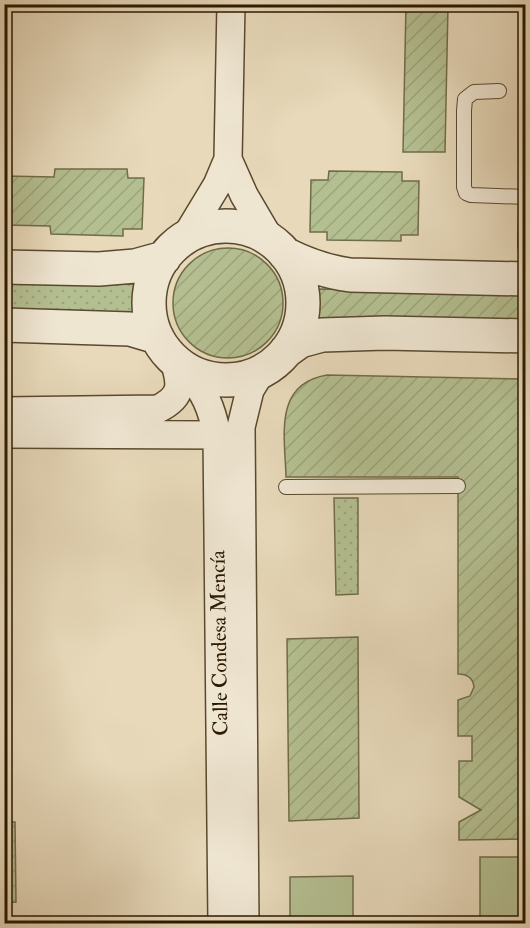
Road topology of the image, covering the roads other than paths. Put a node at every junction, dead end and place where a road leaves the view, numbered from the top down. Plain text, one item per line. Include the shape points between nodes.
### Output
1 (231, 4) edge
2 (499, 90) dead end
3 (228, 159) junction
4 (525, 197) edge
5 (525, 214) edge
6 (525, 246) edge
7 (278, 247) junction
8 (174, 248) junction
9 (4, 267) edge
10 (525, 279) edge
11 (4, 325) edge
12 (525, 336) edge
13 (286, 351) junction
14 (173, 355) junction
15 (261, 372) junction
16 (4, 411) edge
17 (4, 434) edge
18 (217, 435) junction
19 (458, 486) dead end
20 (286, 487) dead end
21 (222, 924) edge
22 (245, 924) edge

1 - 3 street
2 - 4 lane via 474,92 465,99 464,187 466,194 471,195
3 - 7 street via 244,195
3 - 8 street via 217,185
5 - 6 lane
7 - 8 street via 249,230 232,226 200,230
7 - 10 street via 331,273
7 - 13 street via 297,273 303,300 295,338
8 - 9 street via 135,266
8 - 14 street via 151,284 149,307 151,322
11 - 14 street via 130,329
12 - 13 street via 322,335 310,337
13 - 15 street
14 - 15 street via 203,376 217,379 238,379
14 - 16 street via 179,390 167,405 158,409
14 - 18 street, Calle Condesa Mencía via 204,392
15 - 22 street, Calle Condesa Mencía via 250,390 241,427
17 - 18 street
18 - 21 street, Calle Condesa Mencía
19 - 20 lane

